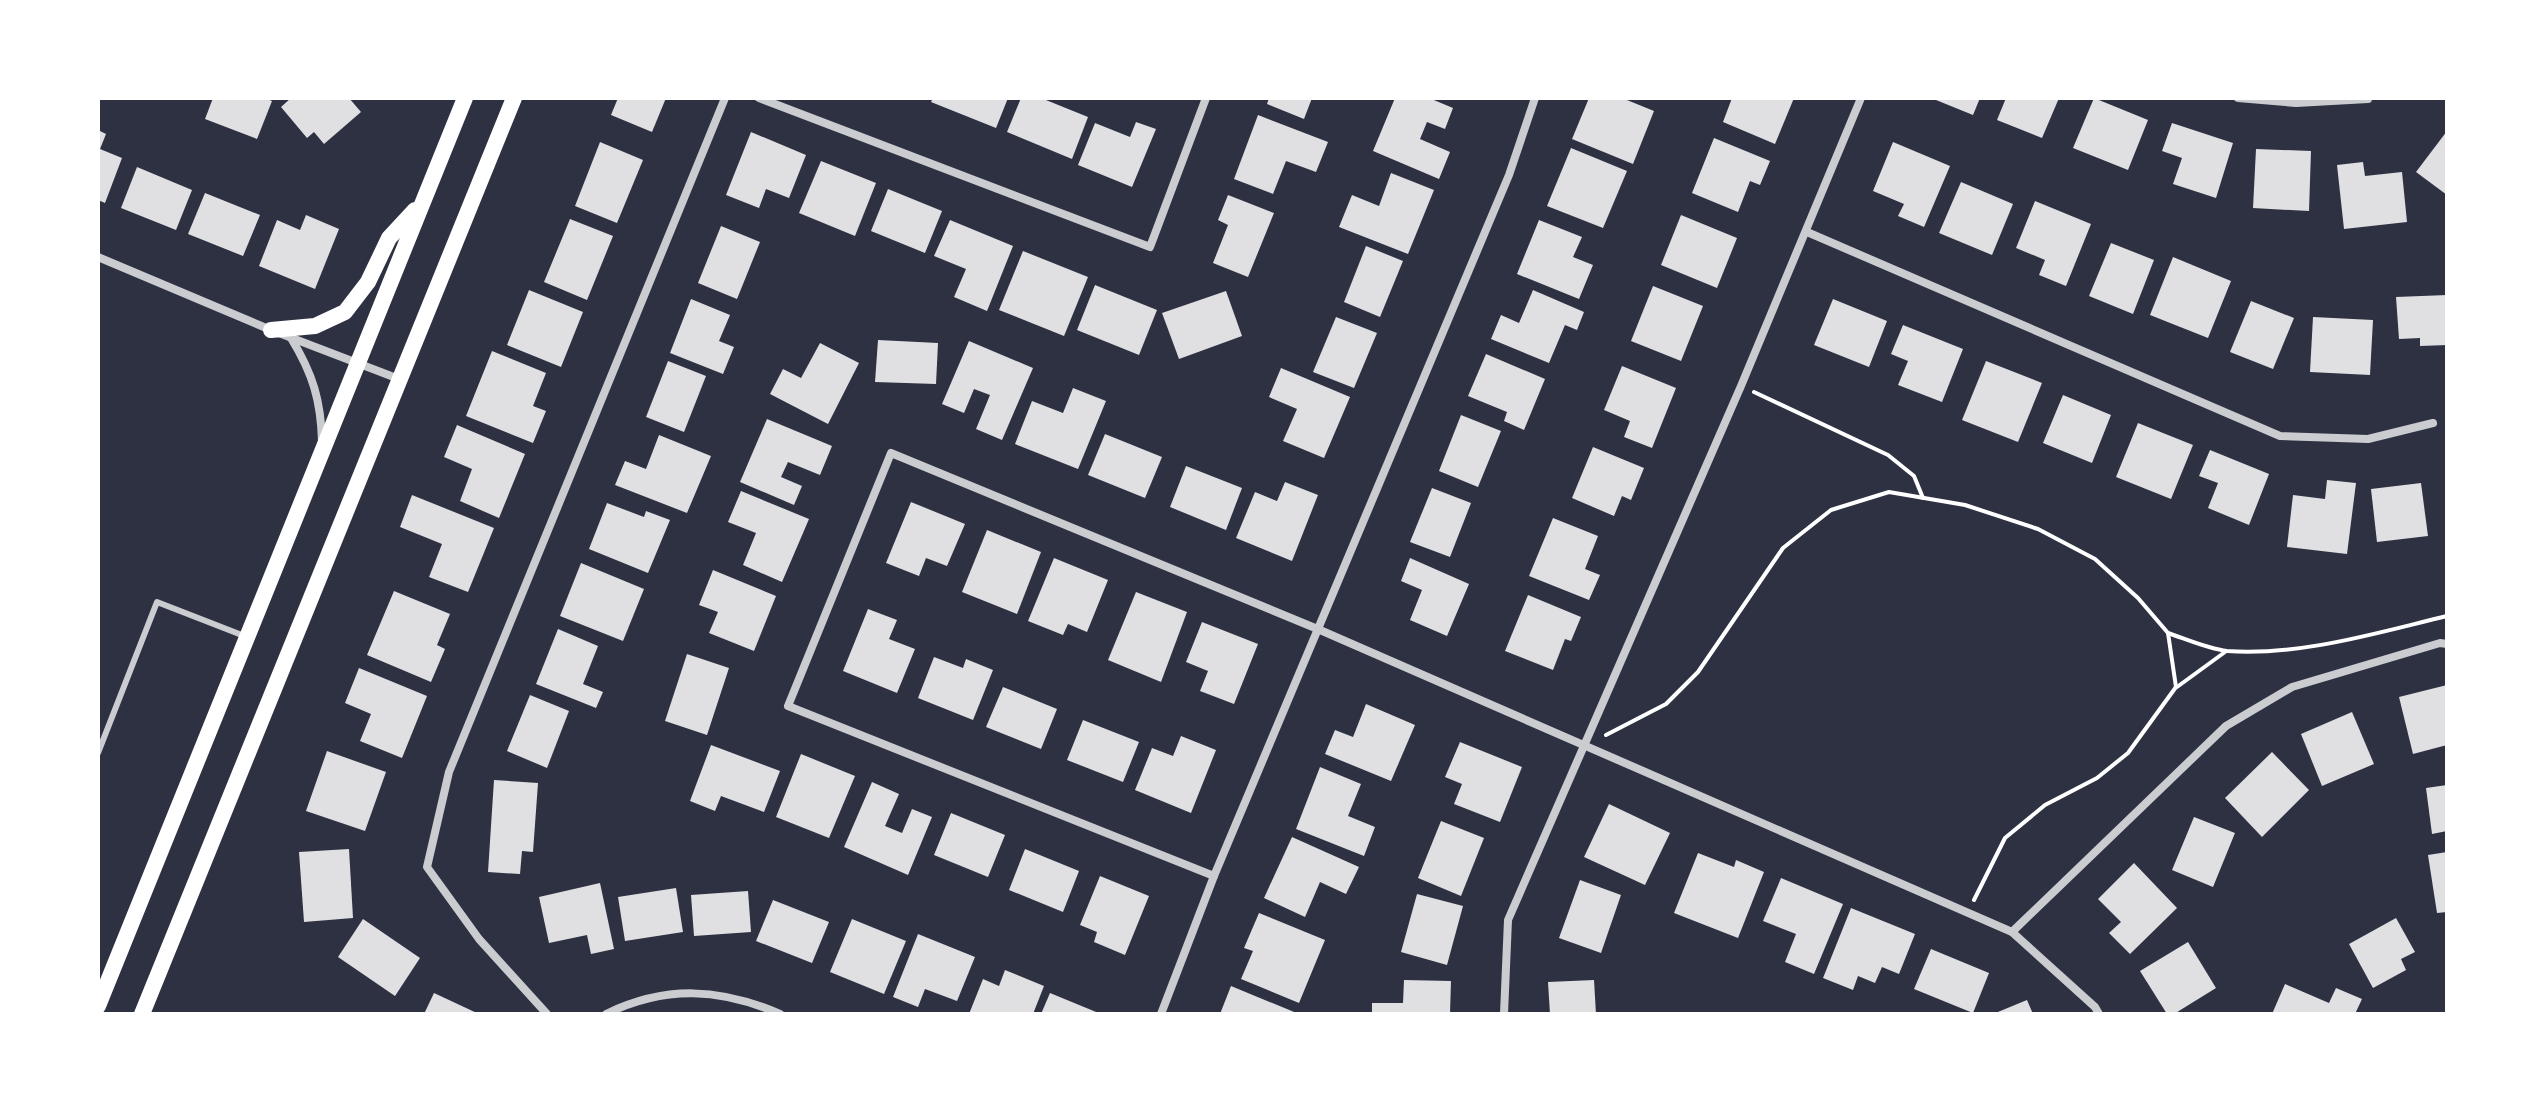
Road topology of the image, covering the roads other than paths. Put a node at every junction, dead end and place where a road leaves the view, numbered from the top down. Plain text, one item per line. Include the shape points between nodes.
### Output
1 (465, 98) edge
2 (514, 98) edge
3 (725, 98) edge
4 (759, 98) edge
5 (1206, 98) edge
6 (1535, 98) edge
7 (1861, 98) edge
8 (2238, 98) edge
9 (2368, 99) edge
10 (422, 203) junction
11 (1807, 232) junction
12 (98, 257) edge
13 (271, 330) junction
14 (291, 338) junction
15 (357, 363) junction
16 (399, 379) junction
17 (2433, 423) dead end
18 (322, 450) junction
19 (1320, 630) junction
20 (247, 637) junction
21 (2447, 644) edge
22 (1586, 745) junction
23 (98, 753) edge
24 (1214, 876) junction
25 (2012, 932) junction
26 (98, 1006) edge
27 (142, 1014) edge
28 (547, 1014) edge
29 (606, 1014) edge
30 (780, 1014) edge
31 (1161, 1014) edge
32 (1504, 1014) edge
33 (2099, 1014) edge

1 - 10 main road
2 - 16 main road
3 - 28 street via 449,772 427,867 479,939
4 - 5 street via 1150,247
6 - 19 street via 1509,175
7 - 11 street
8 - 9 street via 2296,103
10 - 13 main road via 389,238 368,282 345,312 315,326
10 - 15 main road
11 - 17 street via 2280,436 2368,439
11 - 22 street
12 - 13 street
13 - 14 street
14 - 15 street
14 - 18 street via 319,400
15 - 16 street
15 - 18 main road
16 - 27 main road
18 - 20 main road
19 - 22 street
19 - 24 street
19 - 24 street via 891,453 788,706
20 - 23 lane via 157,602
20 - 26 main road
21 - 25 street via 2292,687 2226,726
22 - 25 street
22 - 32 street via 1508,920
24 - 31 street
25 - 33 street
29 - 30 street via 634,1001 707,992 749,1000

